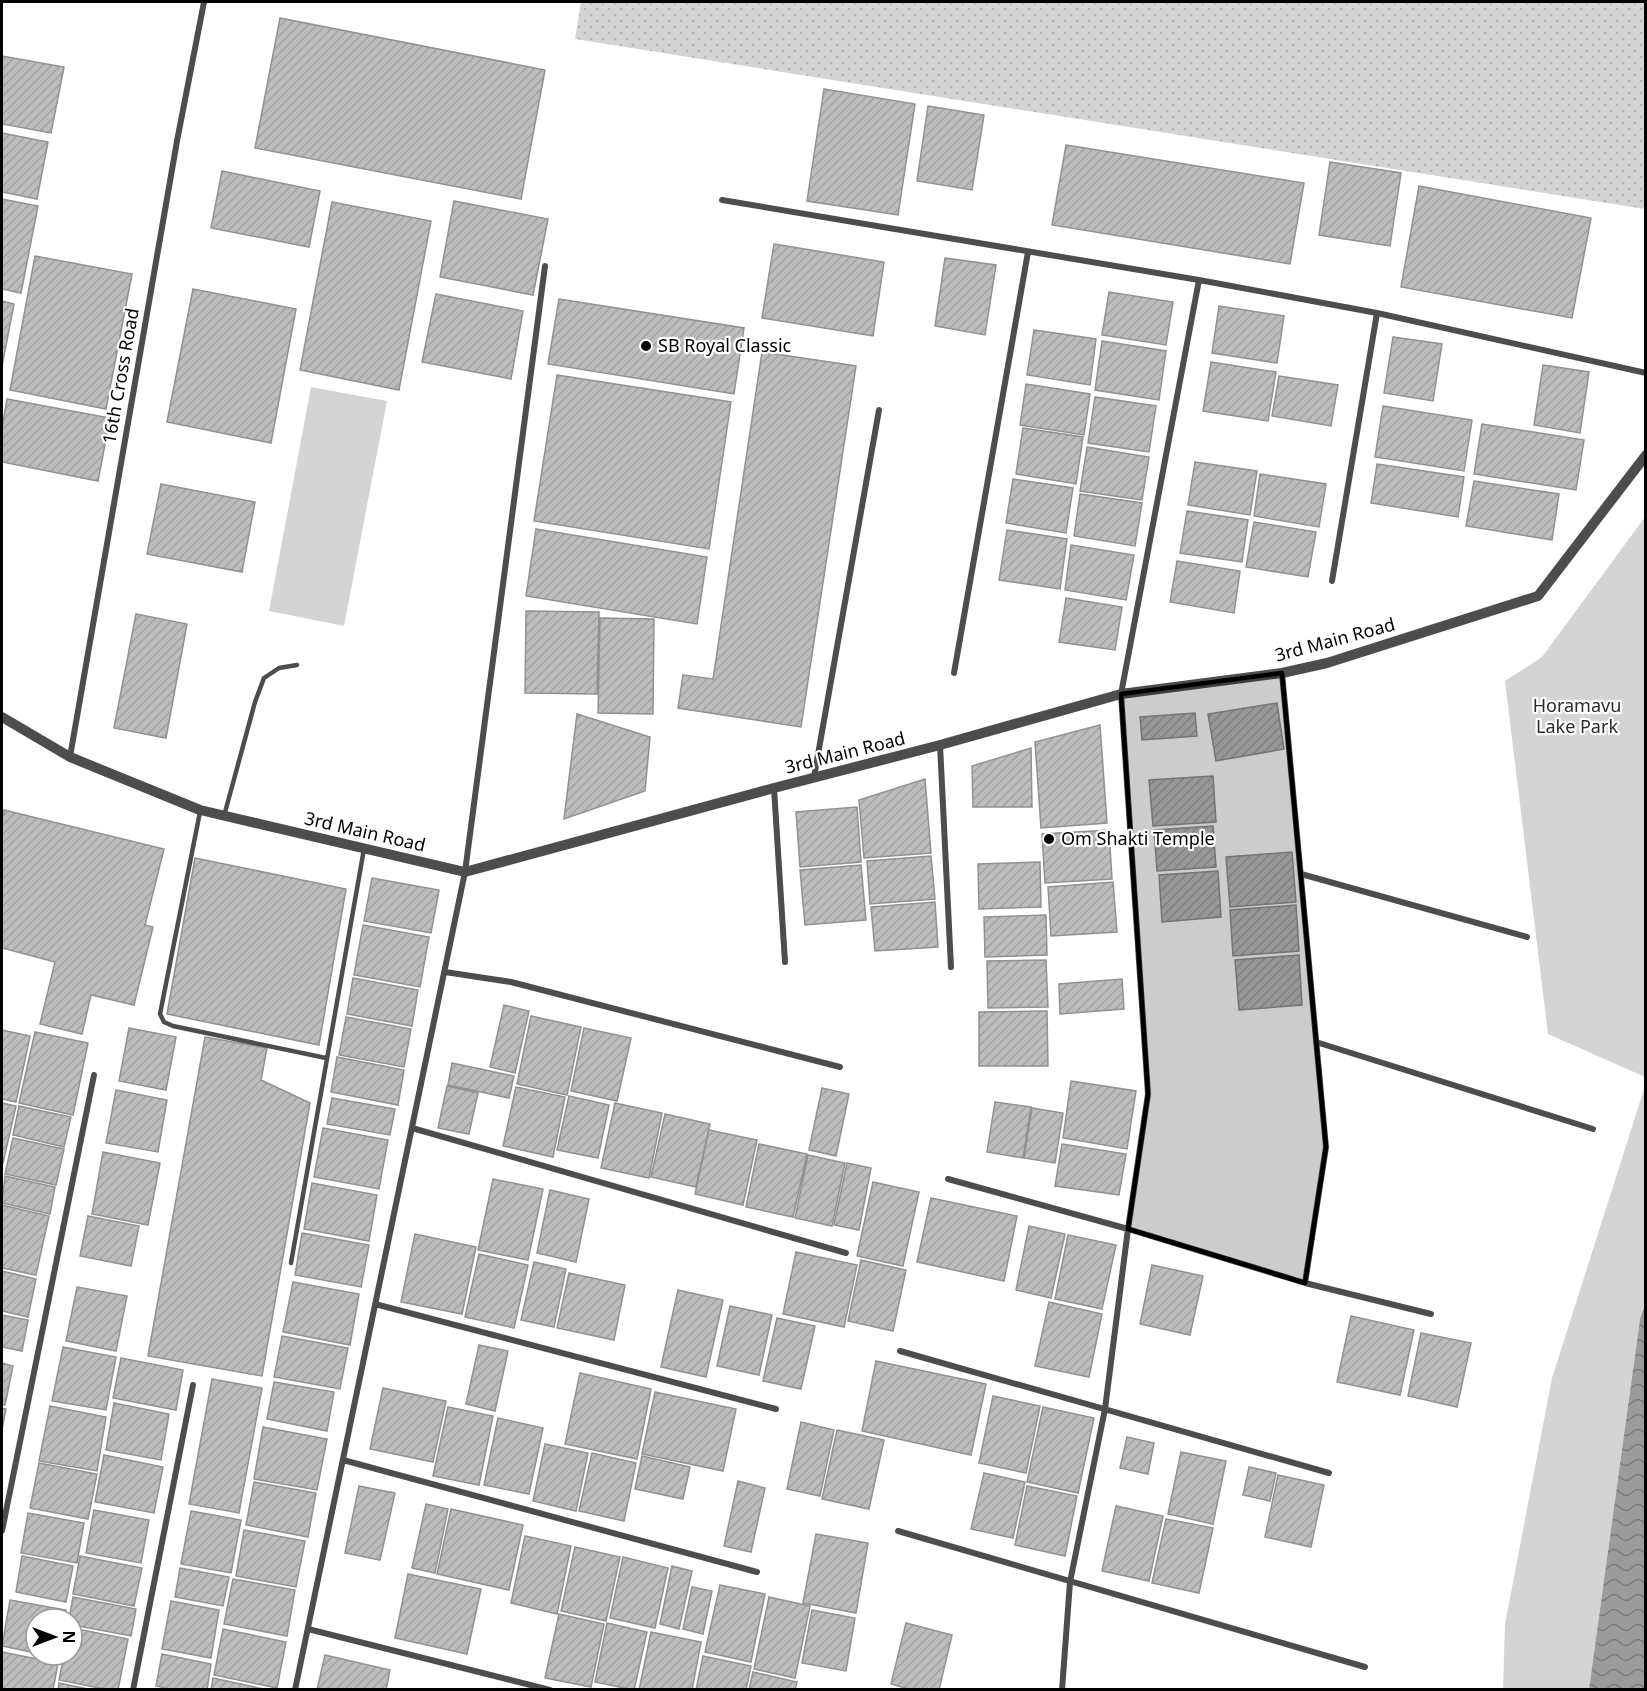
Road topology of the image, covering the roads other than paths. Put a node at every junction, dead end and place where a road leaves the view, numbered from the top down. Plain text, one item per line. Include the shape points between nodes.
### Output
1 (204, 2) edge
2 (722, 200) dead end
3 (1028, 252) junction
4 (545, 266) dead end
5 (1199, 280) junction
6 (1377, 313) junction
7 (1646, 373) edge
8 (879, 410) dead end
9 (1646, 455) edge
10 (1332, 581) dead end
11 (297, 665) dead end
12 (954, 673) dead end
13 (1282, 674) junction
14 (1121, 694) junction
15 (2, 717) edge
16 (940, 745) junction
17 (70, 757) junction
18 (813, 777) junction
19 (774, 788) junction
20 (200, 810) junction
21 (224, 816) junction
22 (364, 849) junction
23 (465, 872) junction
24 (1300, 874) junction
25 (1527, 937) dead end
26 (785, 962) dead end
27 (951, 967) dead end
28 (445, 972) junction
29 (1316, 1042) junction
30 (327, 1058) junction
31 (840, 1067) dead end
32 (94, 1074) dead end
33 (412, 1128) junction
34 (1593, 1129) dead end
35 (948, 1179) dead end
36 (1128, 1229) junction
37 (846, 1253) dead end
38 (291, 1263) dead end
39 (1305, 1282) junction
40 (375, 1304) junction
41 (1431, 1314) dead end
42 (900, 1351) dead end
43 (193, 1385) dead end
44 (776, 1409) dead end
45 (1106, 1409) junction
46 (343, 1460) junction
47 (1329, 1473) dead end
48 (2, 1531) edge
49 (898, 1531) dead end
50 (757, 1572) dead end
51 (1070, 1582) junction
52 (308, 1629) junction
53 (1365, 1667) dead end
54 (133, 1689) edge
55 (295, 1689) edge
56 (550, 1689) edge
57 (1062, 1689) edge

1 - 17 street, 16th Cross Road
2 - 3 street
3 - 5 street
3 - 12 street
4 - 23 street
5 - 6 street
5 - 14 street
6 - 7 street
6 - 10 street
8 - 18 street
9 - 13 street, 3rd Main Road via 1538,596
11 - 21 lane via 279,668 264,678
13 - 14 street, 3rd Main Road
13 - 24 street
14 - 16 street, 3rd Main Road
14 - 36 street via 1148,1094
15 - 17 street, 3rd Main Road
16 - 18 street, 3rd Main Road
16 - 27 street
17 - 20 street, 3rd Main Road
18 - 19 street, 3rd Main Road
19 - 23 street, 3rd Main Road
19 - 26 street
20 - 21 street, 3rd Main Road
20 - 30 lane via 160,1014 164,1022
21 - 22 street, 3rd Main Road
22 - 23 street, 3rd Main Road
22 - 30 lane
23 - 28 street
24 - 25 street
24 - 29 street
28 - 31 street via 511,982
28 - 33 street
29 - 34 street
29 - 39 street via 1326,1147
30 - 38 lane
32 - 48 street
33 - 37 street
33 - 40 street
35 - 36 street
36 - 39 street
36 - 45 street
39 - 41 street
40 - 44 street
40 - 46 street
42 - 45 street
43 - 54 street
45 - 47 street
45 - 51 street
46 - 50 street
46 - 52 street
49 - 51 street
51 - 53 street
51 - 57 street
52 - 55 street
52 - 56 street

